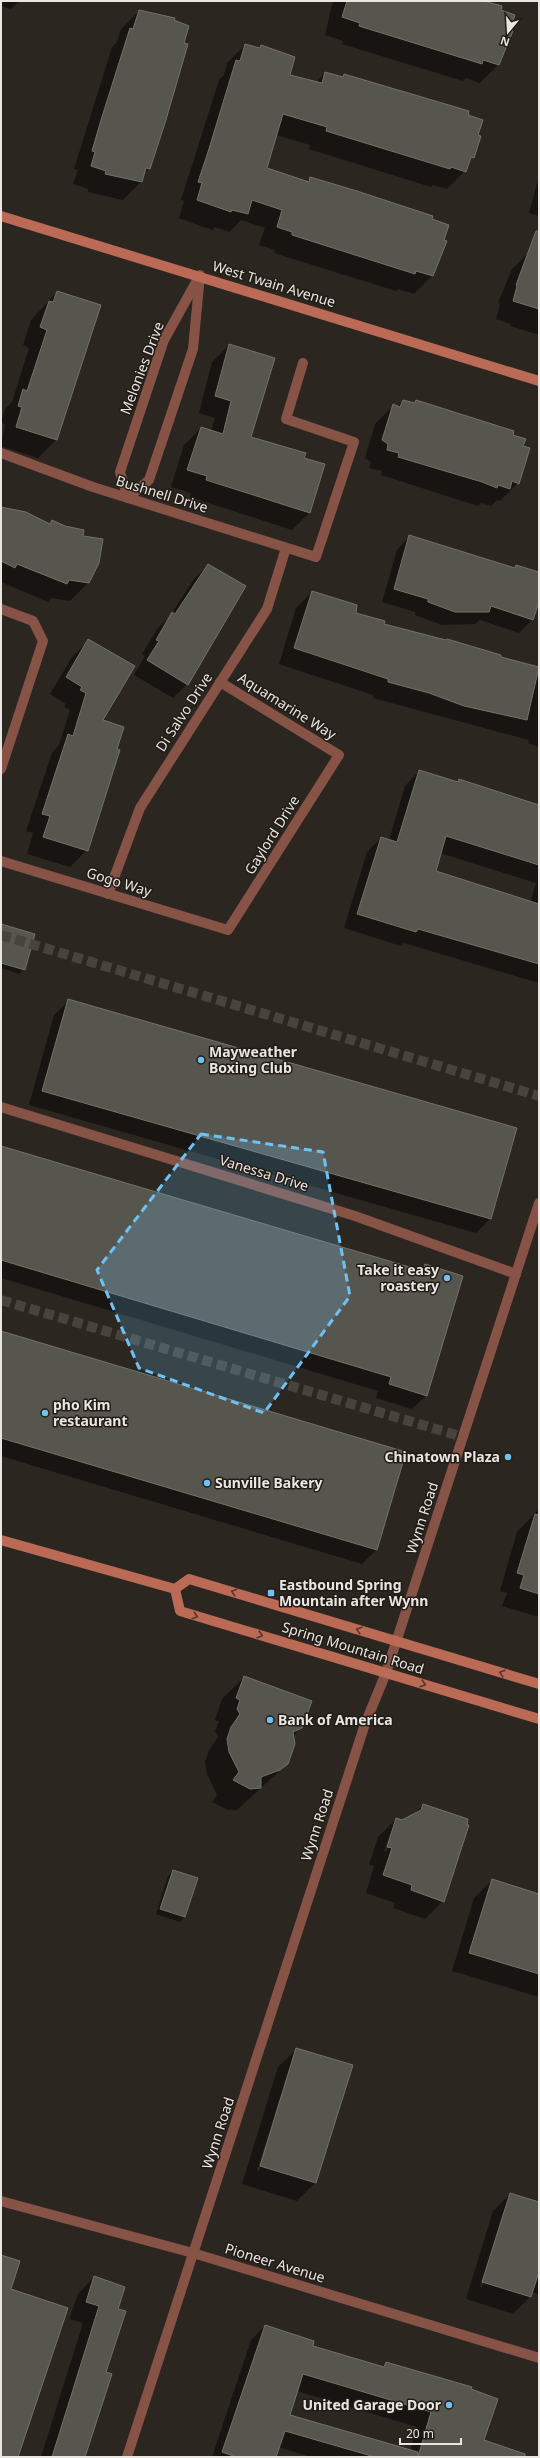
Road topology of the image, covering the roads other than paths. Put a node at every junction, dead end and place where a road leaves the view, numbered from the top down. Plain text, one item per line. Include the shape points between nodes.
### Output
1 (1, 216) edge
2 (200, 275) junction
3 (303, 363) dead end
4 (539, 381) edge
5 (1, 453) edge
6 (128, 498) junction
7 (286, 548) junction
8 (1, 609) edge
9 (220, 682) junction
10 (339, 755) joint
11 (1, 769) edge
12 (1, 861) edge
13 (108, 894) junction
14 (228, 930) joint
15 (1, 1107) edge
16 (539, 1203) edge
17 (516, 1274) junction
18 (1, 1540) edge
19 (175, 1590) junction
20 (396, 1641) junction
21 (386, 1673) junction
22 (539, 1684) edge
23 (539, 1719) edge
24 (1, 2201) edge
25 (193, 2253) junction
26 (539, 2358) edge
27 (127, 2457) edge

1 - 2 main road, West Twain Avenue
2 - 4 main road, West Twain Avenue
2 - 6 street via 193,349 149,480
2 - 6 street, Melonies Drive via 164,340 122,464 120,472
3 - 7 street, Bushnell Drive via 286,419 354,442 316,557
5 - 6 street, Bushnell Drive
6 - 7 street, Bushnell Drive
7 - 9 street, Di Salvo Drive via 267,609
8 - 11 street via 33,621 43,641
9 - 10 street, Aquamarine Way
9 - 13 street, Di Salvo Drive via 140,808
10 - 14 street, Gaylord Drive
12 - 13 street, Gogo Way
13 - 14 street, Gogo Way
15 - 17 street, Vanessa Drive via 355,1216
16 - 17 street, Wynn Road
17 - 20 street, Wynn Road
18 - 19 main road
20 -> 19 main road, Spring Mountain Road via 189,1578
19 -> 21 main road, Spring Mountain Road via 180,1611
20 - 21 street, Wynn Road
22 -> 20 main road, Spring Mountain Road
21 -> 23 main road, Spring Mountain Road
21 - 25 street, Wynn Road via 365,1724
24 - 25 street, Pioneer Avenue
25 - 26 street, Pioneer Avenue
25 - 27 street, Wynn Road

